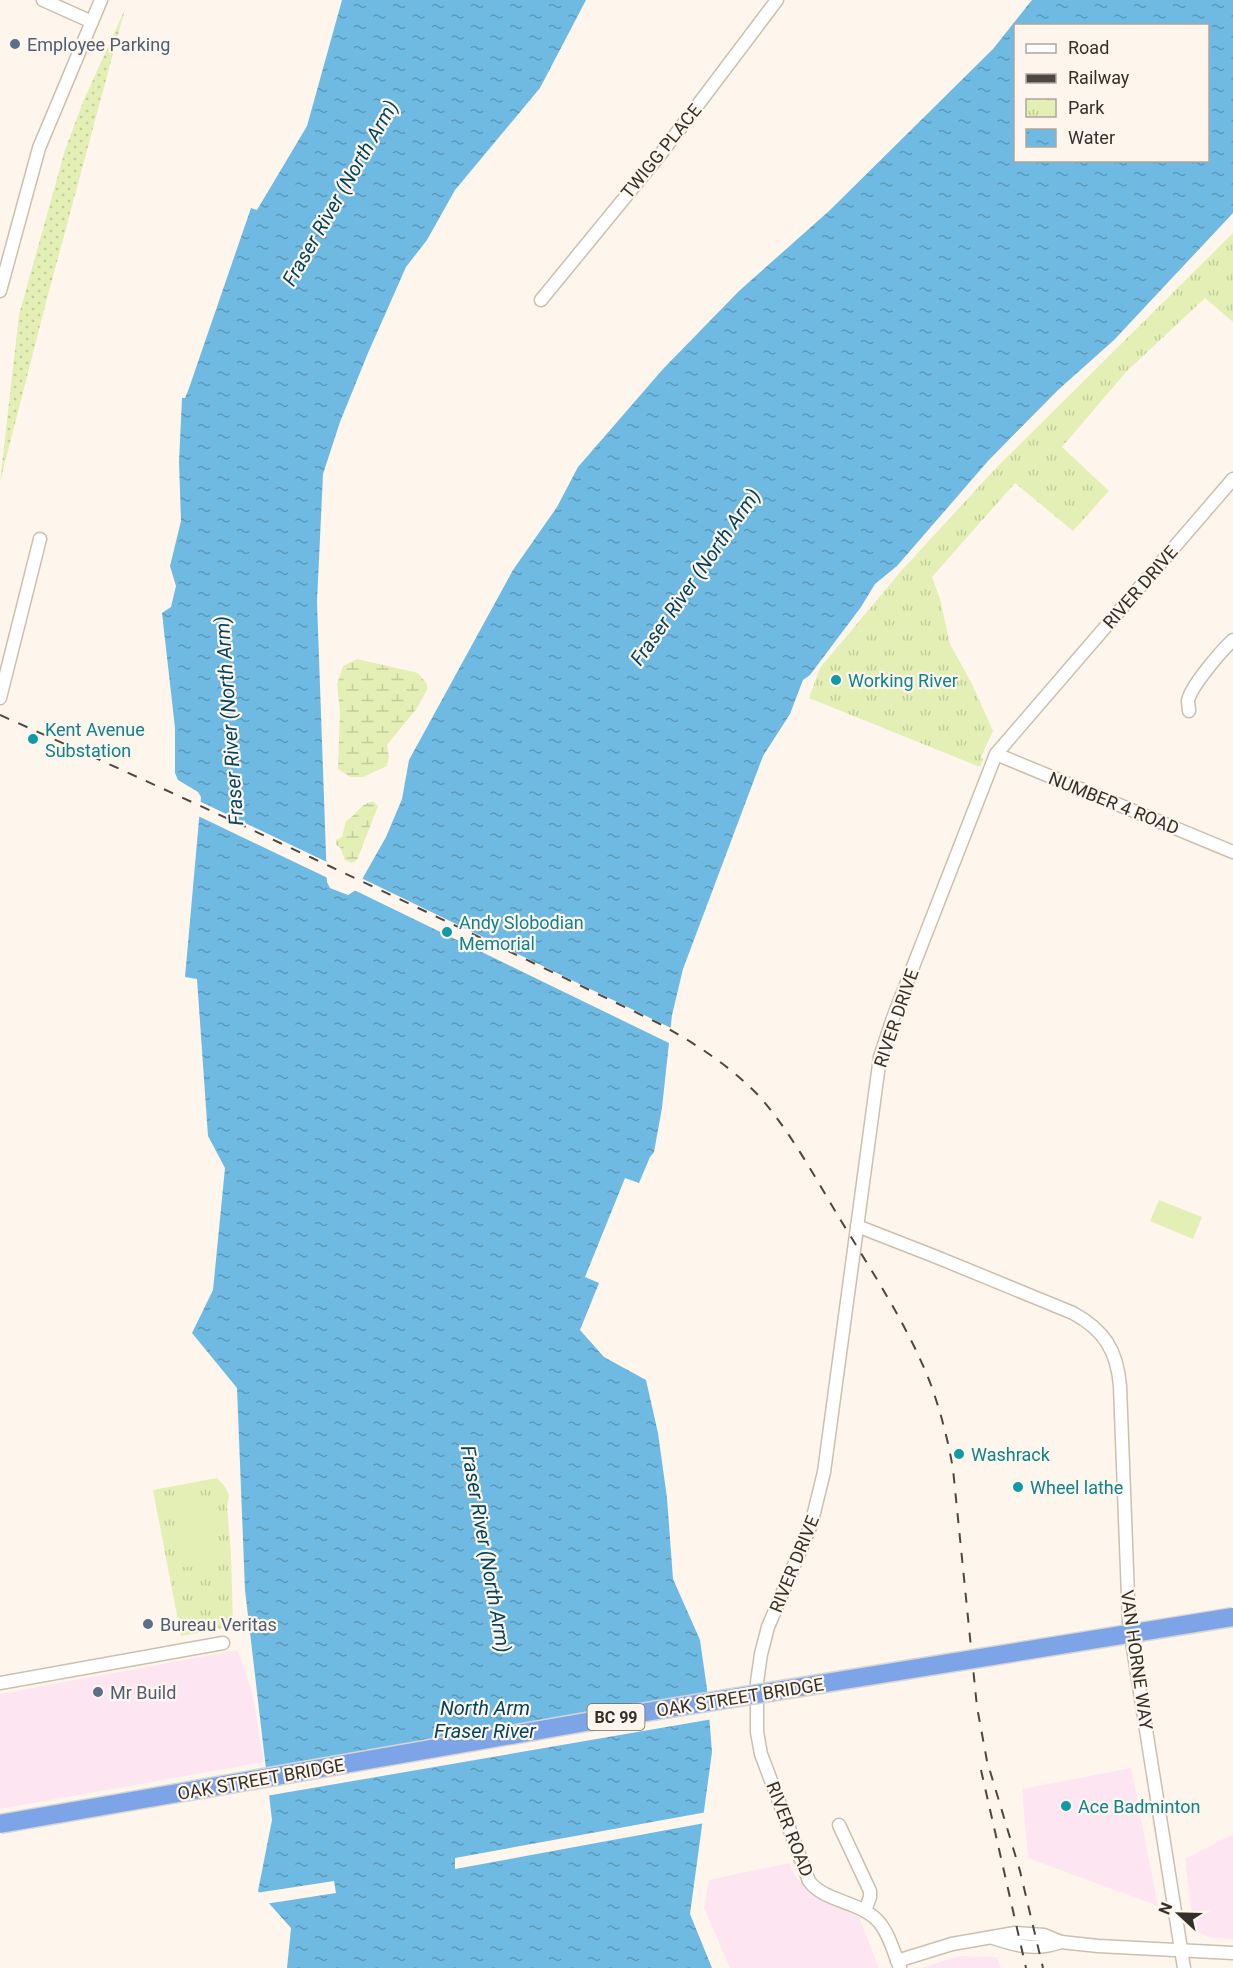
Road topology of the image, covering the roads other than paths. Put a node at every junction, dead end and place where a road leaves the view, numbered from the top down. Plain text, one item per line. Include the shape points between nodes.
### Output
1 (43, 0) edge
2 (101, 0) edge
3 (777, 0) edge
4 (92, 22) junction
5 (0, 291) edge
6 (541, 300) dead end
7 (1233, 479) edge
8 (40, 540) dead end
9 (1233, 640) edge
10 (0, 698) edge
11 (1190, 711) dead end
12 (996, 754) junction
13 (1233, 852) edge
14 (856, 1226) junction
15 (1233, 1617) edge
16 (1233, 1626) edge
17 (223, 1642) dead end
18 (757, 1682) joint
19 (0, 1683) edge
20 (0, 1824) edge
21 (839, 1825) dead end
22 (0, 1833) edge
23 (865, 1911) junction
24 (1182, 1949) junction
25 (1233, 1953) edge
26 (899, 1965) edge
27 (1184, 1968) edge

1 - 4 street
2 - 4 street
3 - 6 street, TWIGG PLACE via 663,151
4 - 5 street via 39,148
7 - 12 street, RIVER DRIVE
8 - 10 street
9 - 11 street via 1193,688 1188,701
12 - 13 street, NUMBER 4 ROAD
12 - 14 street, RIVER DRIVE via 885,1038 876,1076
14 - 18 street, RIVER DRIVE via 820,1494 805,1544 768,1627
14 - 24 street, VAN HORNE WAY via 1073,1313 1099,1330 1112,1350 1120,1386 1129,1623
15 - 20 highway, OAK STREET BRIDGE / BC 99, bridge via 614,1717
16 - 22 highway, OAK STREET BRIDGE / BC 99 via 604,1728
17 - 19 street
18 - 23 street, RIVER ROAD via 761,1754 807,1876 817,1889
21 - 23 street via 870,1891
23 - 26 street, RIVER ROAD via 881,1925
24 - 25 street
24 - 26 street via 1061,1942 1044,1935 1015,1933 952,1944
24 - 27 street, VAN HORNE WAY

